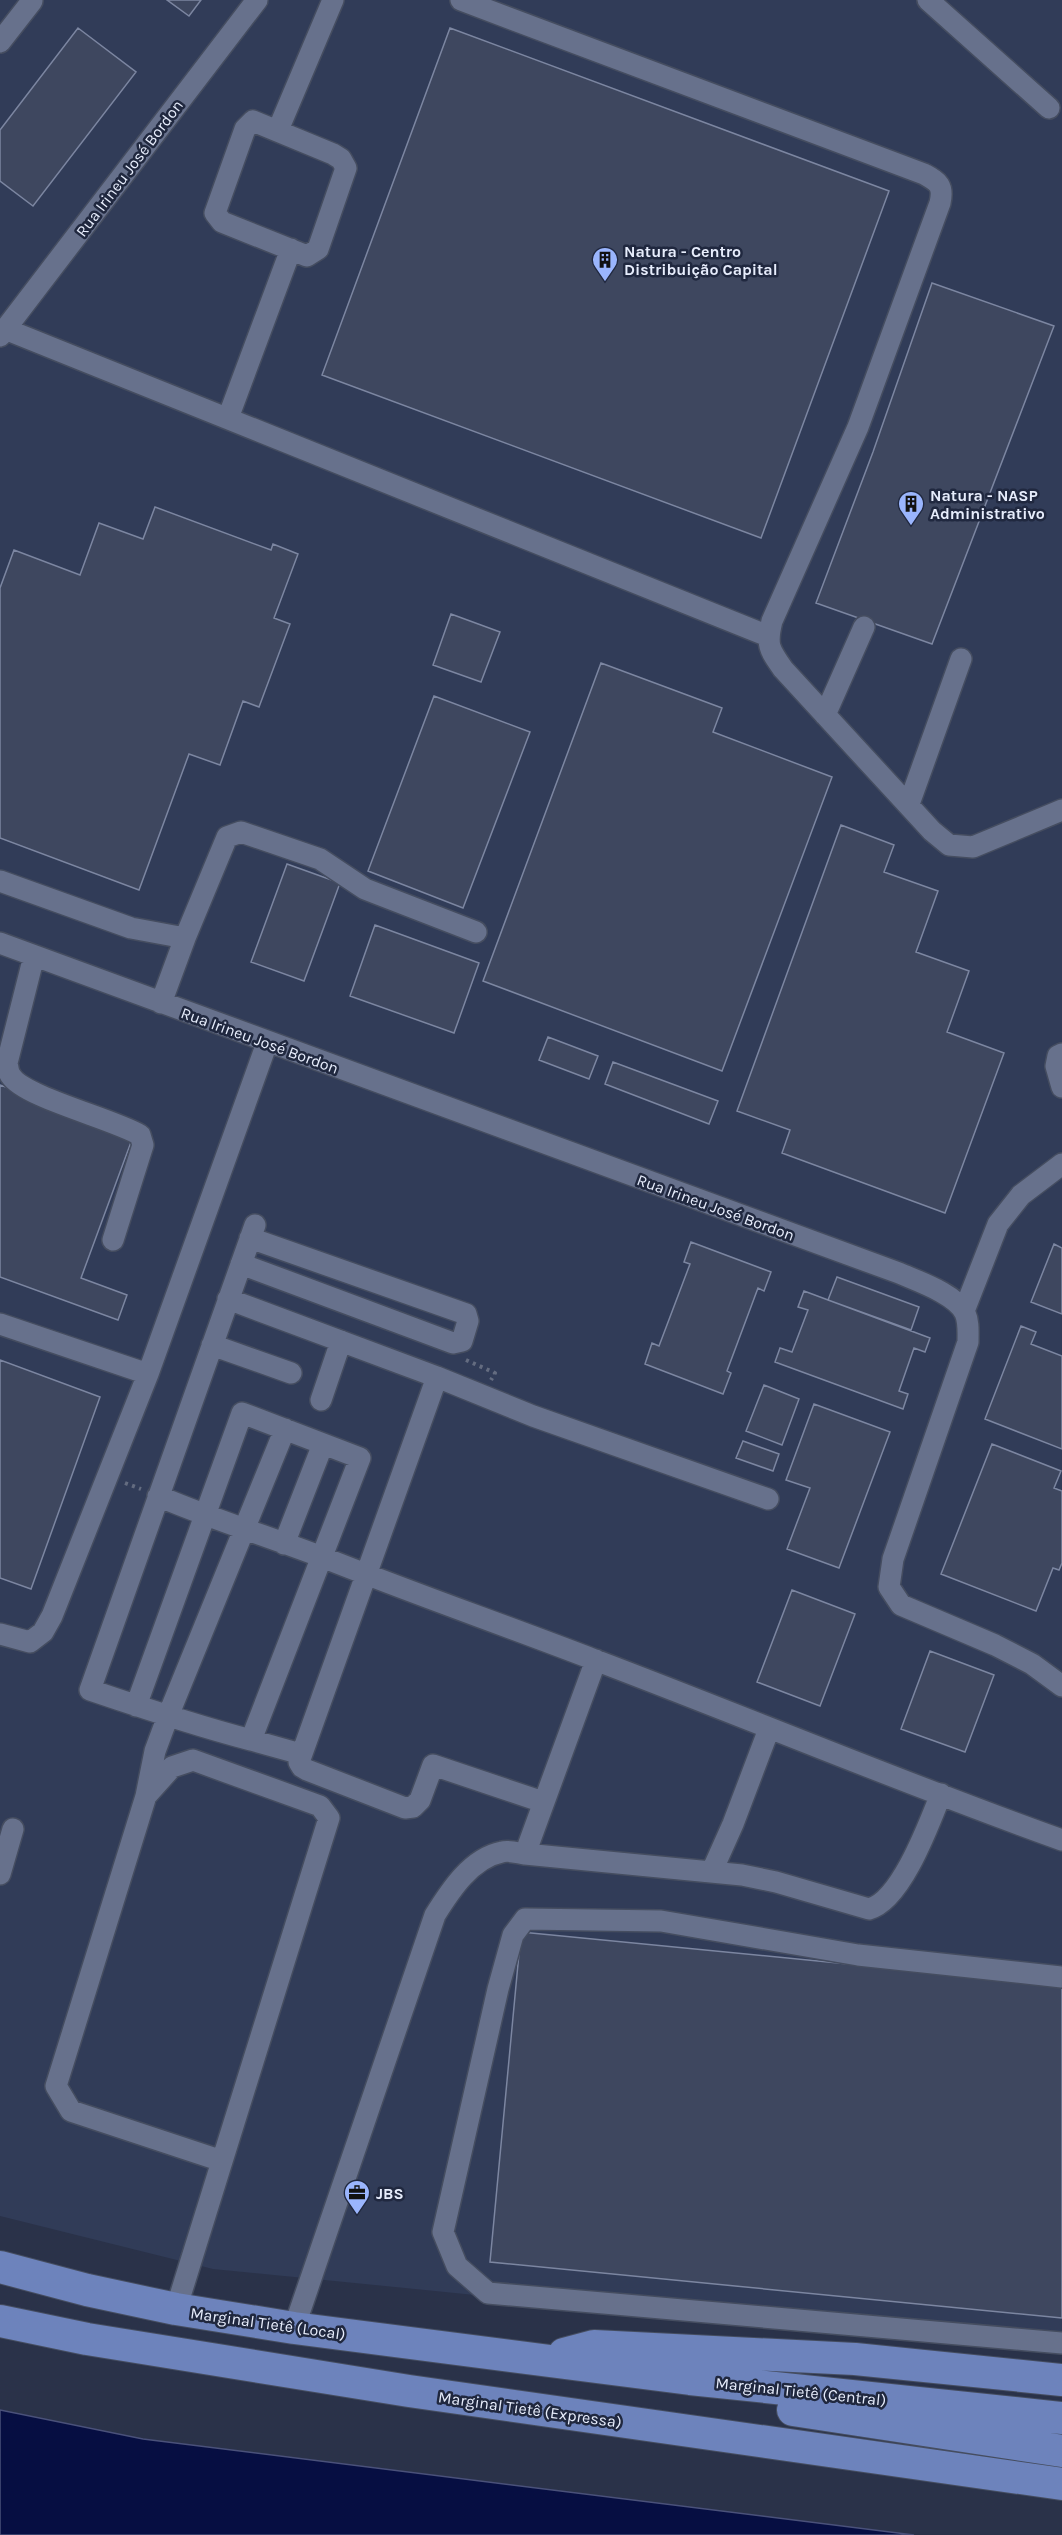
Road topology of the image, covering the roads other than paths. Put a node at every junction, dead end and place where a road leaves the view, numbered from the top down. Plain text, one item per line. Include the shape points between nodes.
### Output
1 (257, 0) edge
2 (333, 0) edge
3 (461, 0) edge
4 (928, 0) edge
5 (32, 1) edge
6 (0, 42) edge
7 (1049, 108) dead end
8 (278, 129) junction
9 (291, 249) junction
10 (3, 332) edge
11 (228, 418) junction
12 (864, 627) dead end
13 (768, 636) junction
14 (961, 659) dead end
15 (825, 715) junction
16 (909, 804) junction
17 (1062, 810) edge
18 (0, 881) edge
19 (476, 932) dead end
20 (185, 938) junction
21 (0, 943) edge
22 (34, 956) junction
23 (161, 1003) junction
24 (267, 1043) junction
25 (1062, 1054) edge
26 (1062, 1087) edge
27 (1062, 1164) edge
28 (113, 1240) dead end
29 (241, 1264) junction
30 (228, 1299) junction
31 (964, 1311) junction
32 (0, 1324) edge
33 (342, 1341) junction
34 (212, 1345) junction
35 (291, 1373) dead end
36 (148, 1374) junction
37 (437, 1377) junction
38 (321, 1400) dead end
39 (285, 1429) junction
40 (323, 1444) junction
41 (158, 1496) junction
42 (768, 1499) dead end
43 (204, 1516) junction
44 (243, 1529) junction
45 (284, 1544) junction
46 (321, 1557) junction
47 (366, 1576) junction
48 (0, 1634) edge
49 (596, 1660) junction
50 (1062, 1686) edge
51 (136, 1706) junction
52 (168, 1716) junction
53 (770, 1729) junction
54 (251, 1740) junction
55 (301, 1754) junction
56 (941, 1794) junction
57 (146, 1796) junction
58 (543, 1802) junction
59 (14, 1829) dead end
60 (1062, 1840) edge
61 (525, 1854) junction
62 (712, 1871) junction
63 (0, 1874) edge
64 (1062, 1977) edge
65 (222, 2161) junction
66 (0, 2267) edge
67 (176, 2309) junction
68 (0, 2321) edge
69 (294, 2328) junction
70 (1062, 2343) edge
71 (540, 2360) junction
72 (690, 2379) junction
73 (1062, 2380) edge
74 (1062, 2418) edge
75 (1062, 2451) edge
76 (1062, 2484) edge

1 - 10 street, Rua Irineu José Bordon
2 - 8 street
3 - 13 street via 924,174 937,182 942,192 858,427
4 - 7 street
5 - 6 street
8 - 9 street via 333,154 346,168 318,249 308,256
8 - 9 street via 253,121 245,129 215,213 222,222
9 - 11 street
10 - 11 street
11 - 13 street
12 - 15 street
13 - 15 street via 769,649 783,669
14 - 16 street
15 - 16 street
16 - 17 street via 941,840 967,847
18 - 20 street via 131,928
19 - 20 street via 364,889 320,859 241,832 227,837
20 - 23 street
21 - 22 street, Rua Irineu José Bordon
22 - 23 street, Rua Irineu José Bordon
22 - 28 street via 7,1063 10,1076 26,1090 140,1135 143,1145
23 - 24 street, Rua Irineu José Bordon
24 - 31 street, Rua Irineu José Bordon via 899,1273 940,1291
24 - 36 street
25 - 26 street via 1056,1066
27 - 31 street via 1021,1195 998,1224
29 - 29 street via 252,1231 466,1314 462,1341 453,1343
29 - 30 street
30 - 33 street
30 - 34 street
31 - 50 street via 968,1326 964,1358 893,1559 889,1587 901,1605 995,1645 1032,1664
32 - 36 street
33 - 37 street
33 - 38 street
34 - 35 street
34 - 41 street
36 - 48 street via 43,1632 30,1642
37 - 42 street via 533,1416
37 - 47 street
39 - 40 street
39 - 43 street via 242,1413
39 - 44 street
40 - 45 street
40 - 46 street via 360,1458
41 - 43 street
41 - 51 street via 90,1690
43 - 44 street
43 - 51 street
44 - 45 street
44 - 52 street
45 - 46 street
46 - 47 street
46 - 54 street
47 - 49 street
47 - 55 street
49 - 53 street
49 - 58 street
51 - 52 street
52 - 54 street
52 - 57 street via 155,1751
53 - 56 street
53 - 62 street
54 - 55 street
55 - 58 street via 299,1762 307,1770 405,1808 420,1800 434,1765
56 - 60 street
56 - 62 street via 911,1862 879,1907 859,1908 777,1882
57 - 65 street via 56,2086 71,2111
57 - 65 street via 172,1767 193,1760 320,1806 328,1818
58 - 61 street
59 - 63 street
61 - 62 street
61 - 69 street via 503,1851 478,1864 456,1881 435,1915
64 - 70 street via 858,1955 661,1921 525,1919 513,1935 498,1989 443,2232 457,2266 488,2293
65 - 67 street
66 - 67 highway, Marginal Tietê (Local)
67 - 69 highway, Marginal Tietê (Local)
68 - 76 highway, Marginal Tietê (Expressa) via 87,2339 421,2393
69 - 71 highway, Marginal Tietê (Local)
71 - 72 highway, Marginal Tietê (Central)
71 - 73 highway via 594,2346 855,2358
72 - 74 highway, Marginal Tietê (Central)
72 - 75 highway via 797,2411

